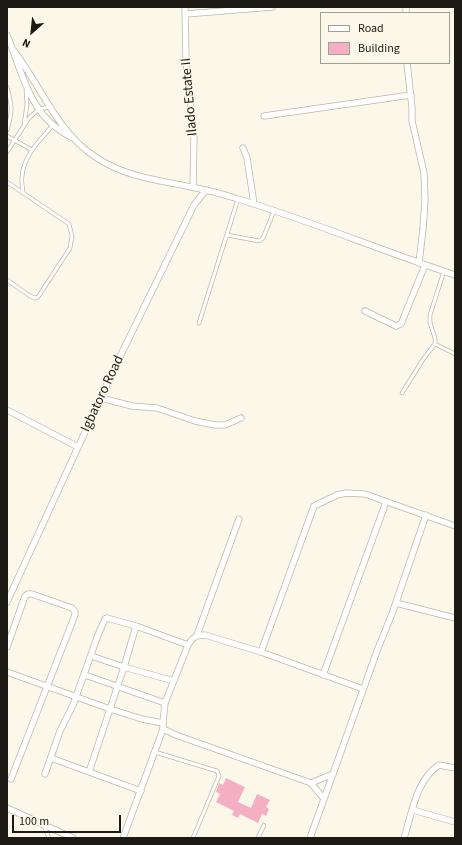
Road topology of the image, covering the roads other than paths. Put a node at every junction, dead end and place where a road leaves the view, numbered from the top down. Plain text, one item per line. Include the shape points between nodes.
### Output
1 (185, 7) edge
2 (272, 7) edge
3 (186, 14) junction
4 (7, 35) edge
5 (14, 51) junction
6 (407, 64) edge
7 (7, 86) edge
8 (26, 86) junction
9 (411, 95) junction
10 (50, 107) junction
11 (39, 109) junction
12 (264, 116) dead end
13 (53, 125) junction
14 (24, 126) junction
15 (7, 130) edge
16 (7, 136) edge
17 (73, 138) junction
18 (15, 141) junction
19 (244, 148) dead end
20 (32, 150) junction
21 (7, 152) edge
22 (7, 182) edge
23 (193, 187) junction
24 (206, 190) junction
25 (23, 193) junction
26 (238, 199) junction
27 (254, 204) junction
28 (274, 211) junction
29 (227, 235) junction
30 (422, 264) junction
31 (444, 272) junction
32 (455, 275) edge
33 (7, 280) edge
34 (365, 311) dead end
35 (199, 323) dead end
36 (435, 344) junction
37 (455, 354) edge
38 (402, 393) dead end
39 (101, 398) junction
40 (7, 410) edge
41 (240, 418) dead end
42 (78, 447) junction
43 (386, 502) junction
44 (426, 515) junction
45 (239, 519) dead end
46 (455, 526) edge
47 (7, 602) edge
48 (396, 603) junction
49 (455, 611) edge
50 (454, 618) edge
51 (136, 626) junction
52 (197, 635) junction
53 (188, 645) junction
54 (7, 647) edge
55 (261, 652) junction
56 (91, 656) junction
57 (124, 667) junction
58 (7, 672) edge
59 (85, 675) junction
60 (323, 675) junction
61 (174, 681) junction
62 (48, 687) junction
63 (118, 687) junction
64 (363, 688) junction
65 (76, 696) junction
66 (165, 703) junction
67 (110, 709) junction
68 (163, 726) junction
69 (155, 752) junction
70 (51, 758) junction
71 (455, 768) edge
72 (89, 772) junction
73 (45, 774) dead end
74 (333, 774) junction
75 (10, 779) dead end
76 (311, 783) junction
77 (141, 791) junction
78 (324, 799) junction
79 (7, 808) edge
80 (413, 810) junction
81 (455, 822) edge
82 (264, 825) dead end
83 (44, 826) junction
84 (49, 838) edge
85 (73, 838) edge
86 (123, 838) edge
87 (193, 838) edge
88 (258, 838) edge
89 (310, 838) edge
90 (404, 838) edge

1 - 3 street, Ilado Estate II
2 - 3 street
3 - 23 street, Ilado Estate II via 186,62 194,137
4 - 5 street
5 - 8 street
5 - 10 street
6 - 9 street
7 - 15 lane via 12,104
8 - 11 street
8 - 14 lane
9 - 12 street
9 - 30 street via 412,121 424,173
10 - 11 lane
10 - 17 street
11 - 13 street
11 - 14 lane
13 - 17 street
13 - 20 lane
14 - 18 lane
16 - 18 lane
17 - 23 street via 96,158 127,173
18 - 20 lane
18 - 21 lane
19 - 27 street
20 - 25 lane via 25,163 22,177
22 - 25 lane
23 - 24 street
24 - 26 street
24 - 39 street, Igbatoro Road via 194,205
25 - 33 lane via 69,224 72,236 70,248 38,297 30,296
26 - 27 street
26 - 29 lane
27 - 28 street
28 - 29 lane via 260,241
28 - 30 street
29 - 35 lane
30 - 31 street
30 - 34 street via 401,324 396,326
31 - 32 street
31 - 36 lane via 430,315
36 - 37 lane
36 - 38 lane
39 - 41 street via 132,406 157,408 195,422 215,425 225,425
39 - 42 street, Igbatoro Road
40 - 42 street
42 - 47 street, Igbatoro Road
43 - 44 street
43 - 55 street via 365,494 346,493 314,506
43 - 60 street
44 - 46 street
44 - 48 street
45 - 52 street
48 - 50 street
48 - 64 street
49 - 50 street
51 - 53 street
51 - 56 street via 105,619
51 - 57 street
52 - 53 street
52 - 55 street via 205,635
53 - 61 street
54 - 62 street via 25,596 28,594 72,608 75,615
55 - 60 street
56 - 57 street
56 - 59 street
57 - 61 street
57 - 63 street
58 - 62 street
59 - 63 street
59 - 65 street
60 - 64 street
61 - 66 street
62 - 65 street
62 - 75 street
63 - 66 street
63 - 67 street
64 - 74 street
65 - 67 street
65 - 70 street
66 - 68 street
67 - 68 street
67 - 72 street
68 - 69 street
68 - 76 street
69 - 77 street
69 - 87 lane via 219,773
70 - 72 street
70 - 73 street
71 - 80 street via 439,765 431,770 421,785
72 - 77 street
74 - 76 street
74 - 78 street
76 - 78 street
77 - 86 street
78 - 89 street
79 - 83 street
80 - 81 street
80 - 90 street
82 - 88 lane
83 - 84 lane
83 - 85 street

